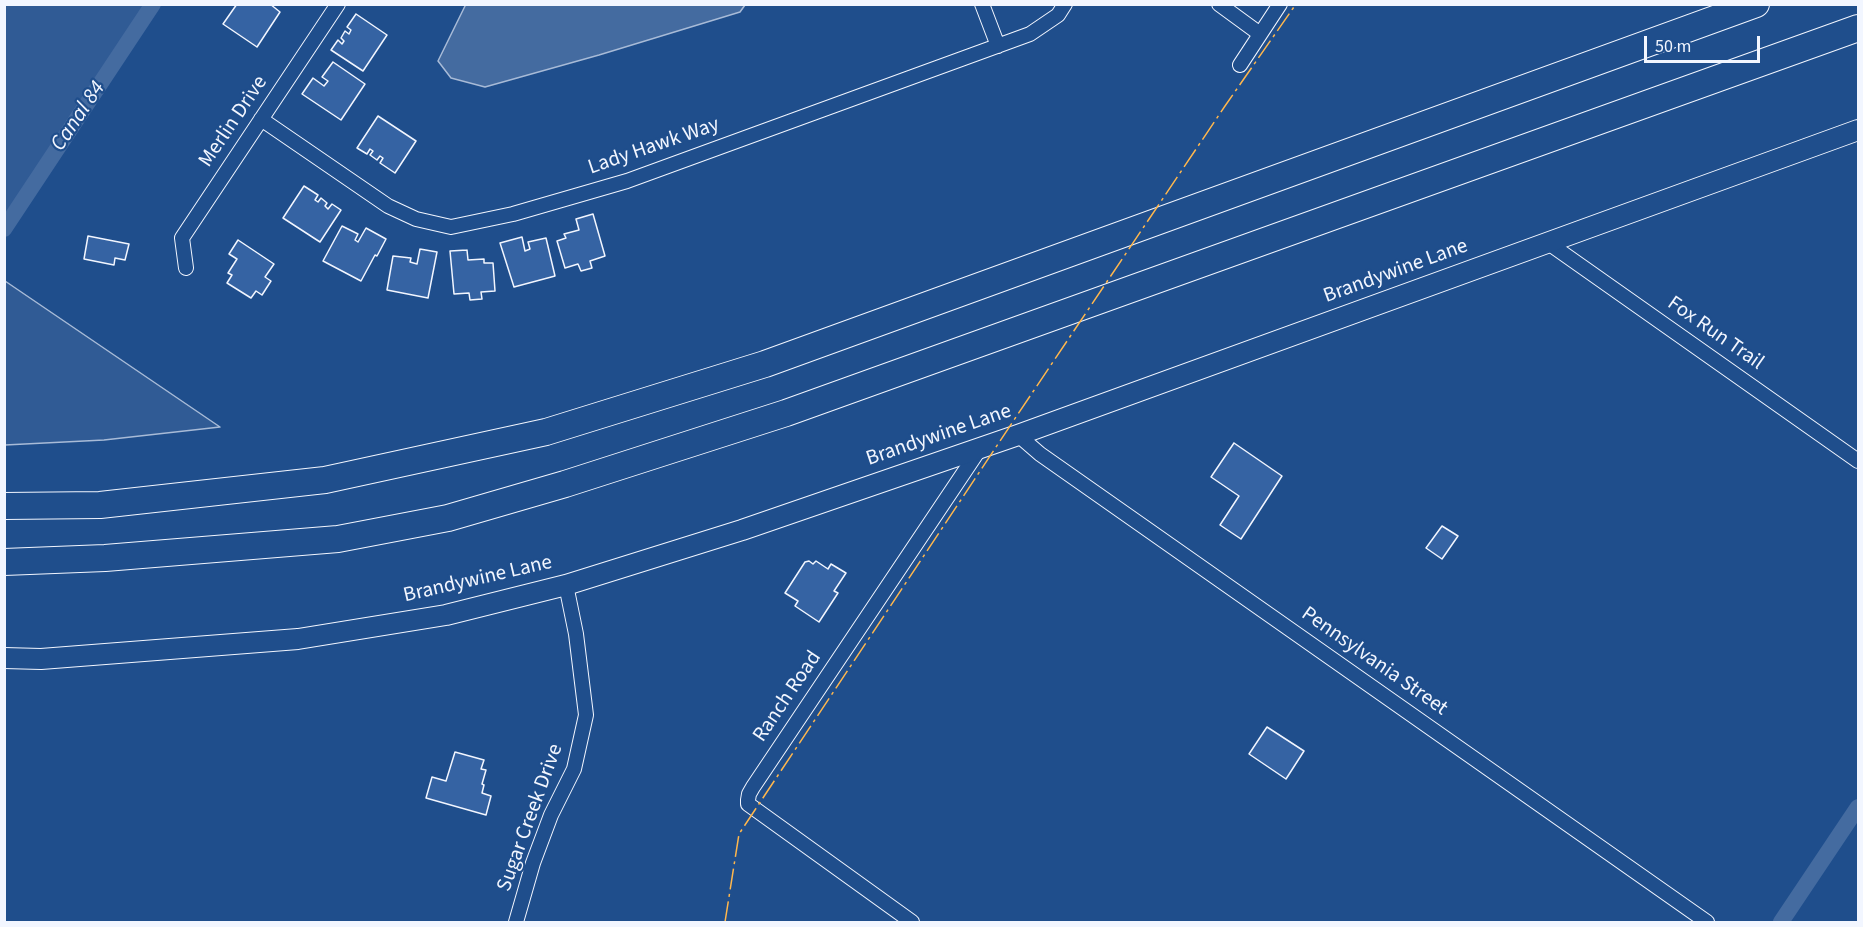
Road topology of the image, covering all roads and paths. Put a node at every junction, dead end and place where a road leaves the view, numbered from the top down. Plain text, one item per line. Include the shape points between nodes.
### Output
1 (338, 4) edge
2 (982, 4) edge
3 (1065, 4) edge
4 (1219, 4) edge
5 (1280, 4) edge
6 (1756, 4) edge
7 (1858, 28) edge
8 (1260, 34) junction
9 (998, 46) junction
10 (1240, 65) dead end
11 (261, 119) junction
12 (1858, 130) edge
13 (1546, 242) junction
14 (186, 268) dead end
15 (1018, 435) junction
16 (981, 447) junction
17 (1858, 461) edge
18 (4, 506) edge
19 (4, 562) edge
20 (566, 585) junction
21 (4, 658) edge
22 (516, 922) edge
23 (912, 922) edge
24 (1707, 922) edge

1 - 11 street, Merlin Drive
2 - 9 street
3 - 9 street, Lady Hawk Way via 1058,15 1030,34
4 - 8 street
5 - 8 street
6 - 18 highway via 765,364 546,432 325,480 100,505
7 - 19 highway via 786,413 448,518 338,539
8 - 10 street
9 - 11 street, Lady Hawk Way via 627,181 513,214 451,227 416,219 387,206
11 - 14 street, Merlin Drive via 182,238
12 - 13 street, Brandywine Lane
13 - 15 street, Brandywine Lane
13 - 17 street, Fox Run Trail
15 - 16 street, Brandywine Lane
15 - 24 street, Pennsylvania Street
16 - 20 street, Brandywine Lane via 742,531
16 - 23 street, Ranch Road via 779,747 748,800 748,804
20 - 21 street, Brandywine Lane via 446,615 298,639 41,659
20 - 22 street, Sugar Creek Drive via 586,715 574,769 551,815

